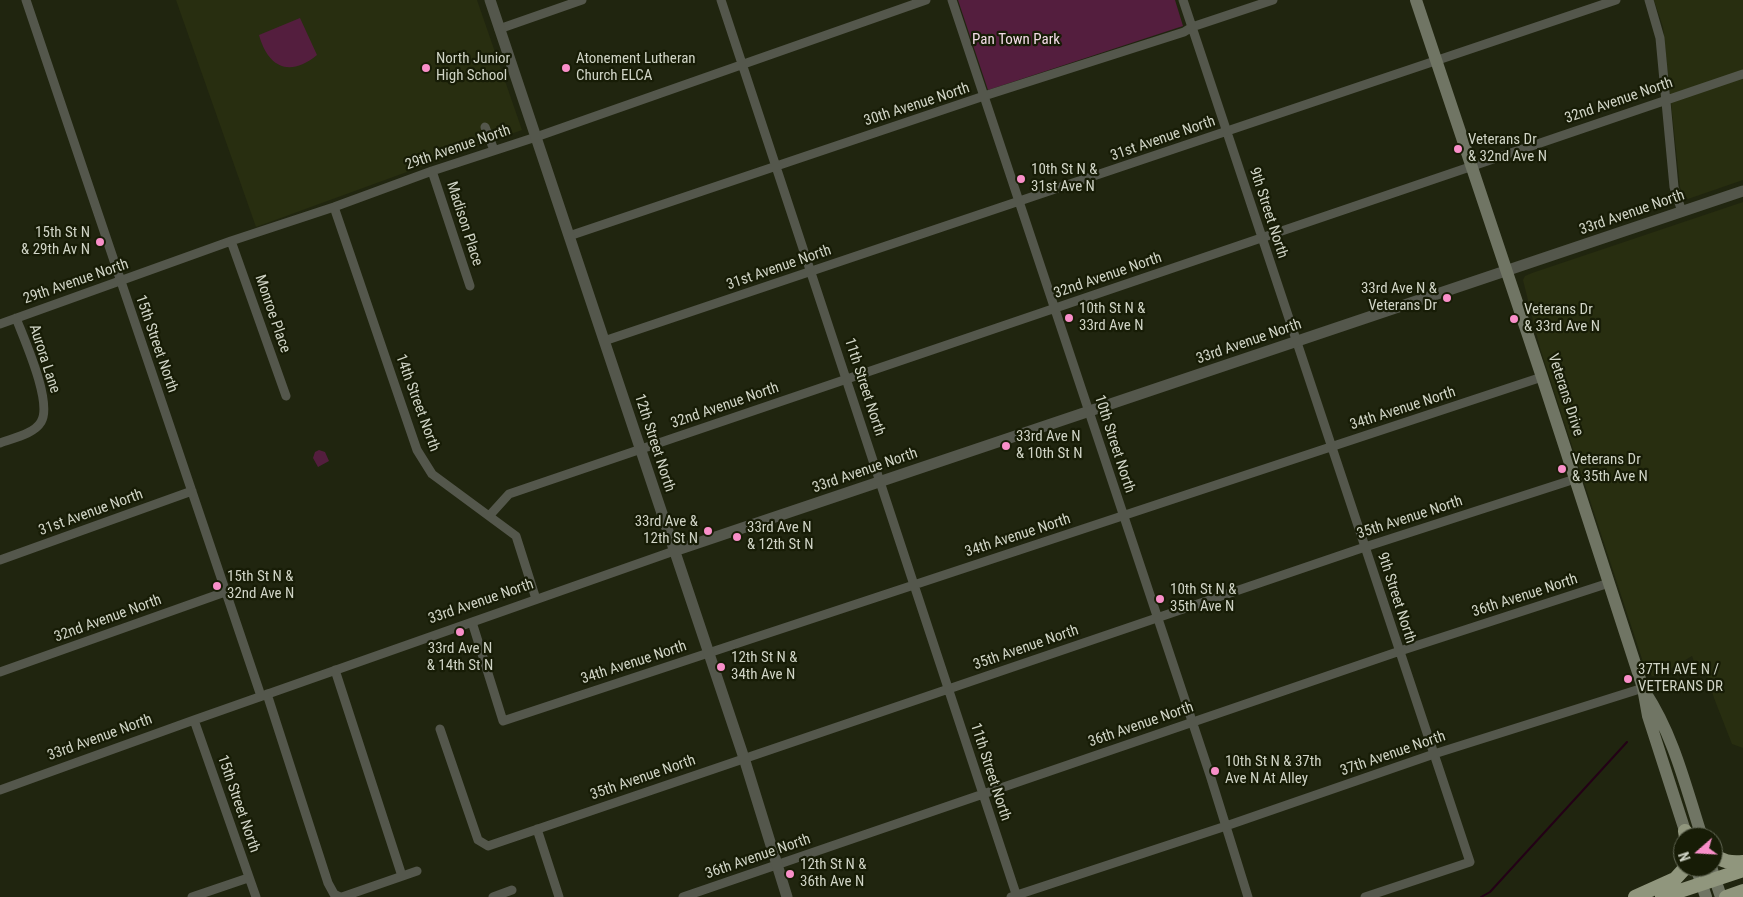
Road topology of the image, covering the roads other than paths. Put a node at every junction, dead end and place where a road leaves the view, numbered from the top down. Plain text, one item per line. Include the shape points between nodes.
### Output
1 (26, 0) edge
2 (490, 0) edge
3 (582, 0) edge
4 (721, 0) edge
5 (926, 0) edge
6 (952, 0) edge
7 (1183, 0) edge
8 (1273, 0) edge
9 (1416, 0) edge
10 (1616, 0) edge
11 (1649, 0) edge
12 (1192, 27) junction
13 (500, 29) junction
14 (1436, 62) junction
15 (742, 64) junction
16 (1743, 74) edge
17 (984, 96) junction
18 (1665, 100) junction
19 (485, 127) dead end
20 (1226, 132) junction
21 (536, 137) junction
22 (494, 150) junction
23 (776, 166) junction
24 (1472, 166) junction
25 (432, 170) junction
26 (1743, 191) edge
27 (1019, 202) junction
28 (334, 207) junction
29 (1682, 212) junction
30 (569, 236) junction
31 (1262, 238) junction
32 (231, 241) junction
33 (811, 271) junction
34 (1507, 271) junction
35 (121, 281) junction
36 (470, 286) dead end
37 (1055, 308) junction
38 (16, 318) junction
39 (0, 324) edge
40 (604, 341) junction
41 (1296, 342) junction
42 (1542, 377) junction
43 (846, 379) junction
44 (286, 396) dead end
45 (1089, 412) junction
46 (0, 442) edge
47 (1332, 447) junction
48 (641, 449) junction
49 (1575, 479) junction
50 (880, 482) junction
51 (192, 491) junction
52 (490, 516) junction
53 (1124, 516) junction
54 (1365, 547) junction
55 (674, 551) junction
56 (0, 560) edge
57 (1609, 583) junction
58 (914, 585) junction
59 (225, 592) junction
60 (536, 599) junction
61 (1157, 618) junction
62 (472, 622) junction
63 (1400, 651) junction
64 (708, 653) junction
65 (335, 670) junction
66 (0, 672) edge
67 (1643, 688) junction
68 (948, 689) junction
69 (264, 695) junction
70 (194, 720) junction
71 (1192, 722) junction
72 (440, 729) dead end
73 (1434, 754) junction
74 (744, 758) junction
75 (0, 790) edge
76 (983, 794) junction
77 (1226, 826) junction
78 (1683, 827) edge
79 (1699, 827) edge
80 (537, 829) junction
81 (1723, 861) edge
82 (1743, 862) edge
83 (777, 864) junction
84 (1743, 870) edge
85 (417, 871) dead end
86 (1723, 872) edge
87 (402, 876) junction
88 (1677, 877) edge
89 (1699, 877) edge
90 (1711, 877) edge
91 (1714, 877) edge
92 (248, 878) junction
93 (512, 890) dead end
94 (1704, 890) edge
95 (1743, 891) edge
96 (1015, 896) edge
97 (192, 897) edge
98 (256, 897) edge
99 (341, 897) edge
100 (493, 897) edge
101 (559, 897) edge
102 (683, 897) edge
103 (788, 897) edge
104 (1248, 897) edge
105 (1365, 897) edge
106 (1635, 897) edge
107 (1662, 897) edge
108 (1721, 897) edge
109 (1726, 897) edge

1 - 35 street, 15th Street North
2 - 13 street, 12th Street North
3 - 13 street
4 - 15 street, 11th Street North
5 - 15 street, 29th Avenue North
6 - 17 street, 10th Street North
7 - 12 street, 9th Street North
8 - 12 street, 30th Avenue North
9 - 14 main road, Veterans Drive
10 - 14 street, 31st Avenue North
11 - 18 street via 1660,38
12 - 17 street, 30th Avenue North
12 - 20 street, 9th Street North
13 - 21 street, 12th Street North
14 - 20 street, 31st Avenue North
14 - 24 main road, Veterans Drive
15 - 21 street, 29th Avenue North
15 - 23 street, 11th Street North
16 - 18 street, 32nd Avenue North
17 - 23 street, 30th Avenue North
17 - 27 street, 10th Street North
18 - 24 street, 32nd Avenue North
18 - 29 street via 1674,187
19 - 22 street
20 - 27 street, 31st Avenue North
20 - 31 street, 9th Street North
21 - 22 street, 29th Avenue North
21 - 30 street, 12th Street North
22 - 25 street, 29th Avenue North
23 - 30 street, 30th Avenue North
23 - 33 street, 11th Street North
24 - 31 street, 32nd Avenue North
24 - 34 main road, Veterans Drive
25 - 28 street, 29th Avenue North
25 - 36 street, Madison Place
26 - 29 street, 33rd Avenue North
27 - 33 street, 31st Avenue North
27 - 37 street, 10th Street North
28 - 32 street, 29th Avenue North
28 - 52 street, 14th Street North via 417,450 432,474
29 - 34 street, 33rd Avenue North
30 - 40 street, 12th Street North
31 - 37 street, 32nd Avenue North
31 - 41 street, 9th Street North
32 - 35 street, 29th Avenue North
32 - 44 street, Monroe Place
33 - 40 street, 31st Avenue North
33 - 43 street, 11th Street North
34 - 41 street, 33rd Avenue North
34 - 42 main road, Veterans Drive
35 - 38 street, 29th Avenue North
35 - 51 street, 15th Street North
37 - 43 street, 32nd Avenue North
37 - 45 street, 10th Street North
38 - 39 street, 29th Avenue North
38 - 46 street, Aurora Lane via 41,388 44,411 42,422 35,428
40 - 48 street, 12th Street North
41 - 45 street, 33rd Avenue North
41 - 47 street, 9th Street North
42 - 47 street, 34th Avenue North
42 - 49 main road, Veterans Drive
43 - 48 street, 32nd Avenue North
43 - 50 street, 11th Street North
45 - 50 street, 33rd Avenue North
45 - 53 street, 10th Street North
47 - 53 street, 34th Avenue North
47 - 54 street, 9th Street North
48 - 52 street, 32nd Avenue North via 509,494
48 - 55 street, 12th Street North
49 - 54 street, 35th Avenue North
49 - 57 main road, Veterans Drive
50 - 55 street, 33rd Avenue North
50 - 58 street, 11th Street North
51 - 56 street, 31st Avenue North
51 - 59 street, 15th Street North
52 - 60 street, 14th Street North via 516,536
53 - 58 street, 34th Avenue North
53 - 61 street, 10th Street North
54 - 61 street, 35th Avenue North
54 - 63 street, 9th Street North
55 - 60 street, 33rd Avenue North
55 - 64 street, 12th Street North
57 - 63 street, 36th Avenue North
57 - 67 main road, Veterans Drive
58 - 64 street, 34th Avenue North
58 - 68 street, 11th Street North
59 - 66 street, 32nd Avenue North
59 - 69 street, 15th Street North
60 - 62 street, 33rd Avenue North
61 - 68 street, 35th Avenue North
61 - 71 street, 10th Street North
62 - 64 street, 34th Avenue North via 503,721
62 - 65 street, 33rd Avenue North
63 - 71 street, 36th Avenue North
63 - 73 street, 9th Street North
64 - 74 street, 12th Street North
65 - 69 street, 33rd Avenue North
65 - 87 street
67 - 73 street, 37th Avenue North
67 - 78 main road, Veterans Drive via 1648,716
67 - 79 main road, Veterans Drive via 1673,748
68 - 74 street, 35th Avenue North
68 - 76 street, 11th Street North
69 - 70 street, 33rd Avenue North
69 - 99 street, 15th Street North via 328,883 334,894
70 - 75 street, 33rd Avenue North
70 - 92 street, 15th Street North
71 - 76 street, 36th Avenue North
71 - 77 street, 10th Street North
72 - 80 street, 35th Avenue North via 478,840 488,846
73 - 77 street, 37th Avenue North
73 - 105 street, 9th Street North via 1470,862
74 - 80 street, 35th Avenue North
74 - 83 street, 12th Street North
76 - 83 street, 36th Avenue North
76 - 96 street, 11th Street North
77 - 96 street, 37th Avenue North
77 - 104 street, 10th Street North
80 - 101 street
81 - 82 highway
83 - 102 street, 36th Avenue North
83 - 103 street, 12th Street North
84 - 86 highway
85 - 87 street
87 - 99 street
88 - 106 highway
89 - 94 main road
90 - 94 highway
91 - 108 main road
92 - 97 street
92 - 98 street, 15th Street North
93 - 100 street
94 - 107 highway
95 - 109 highway

